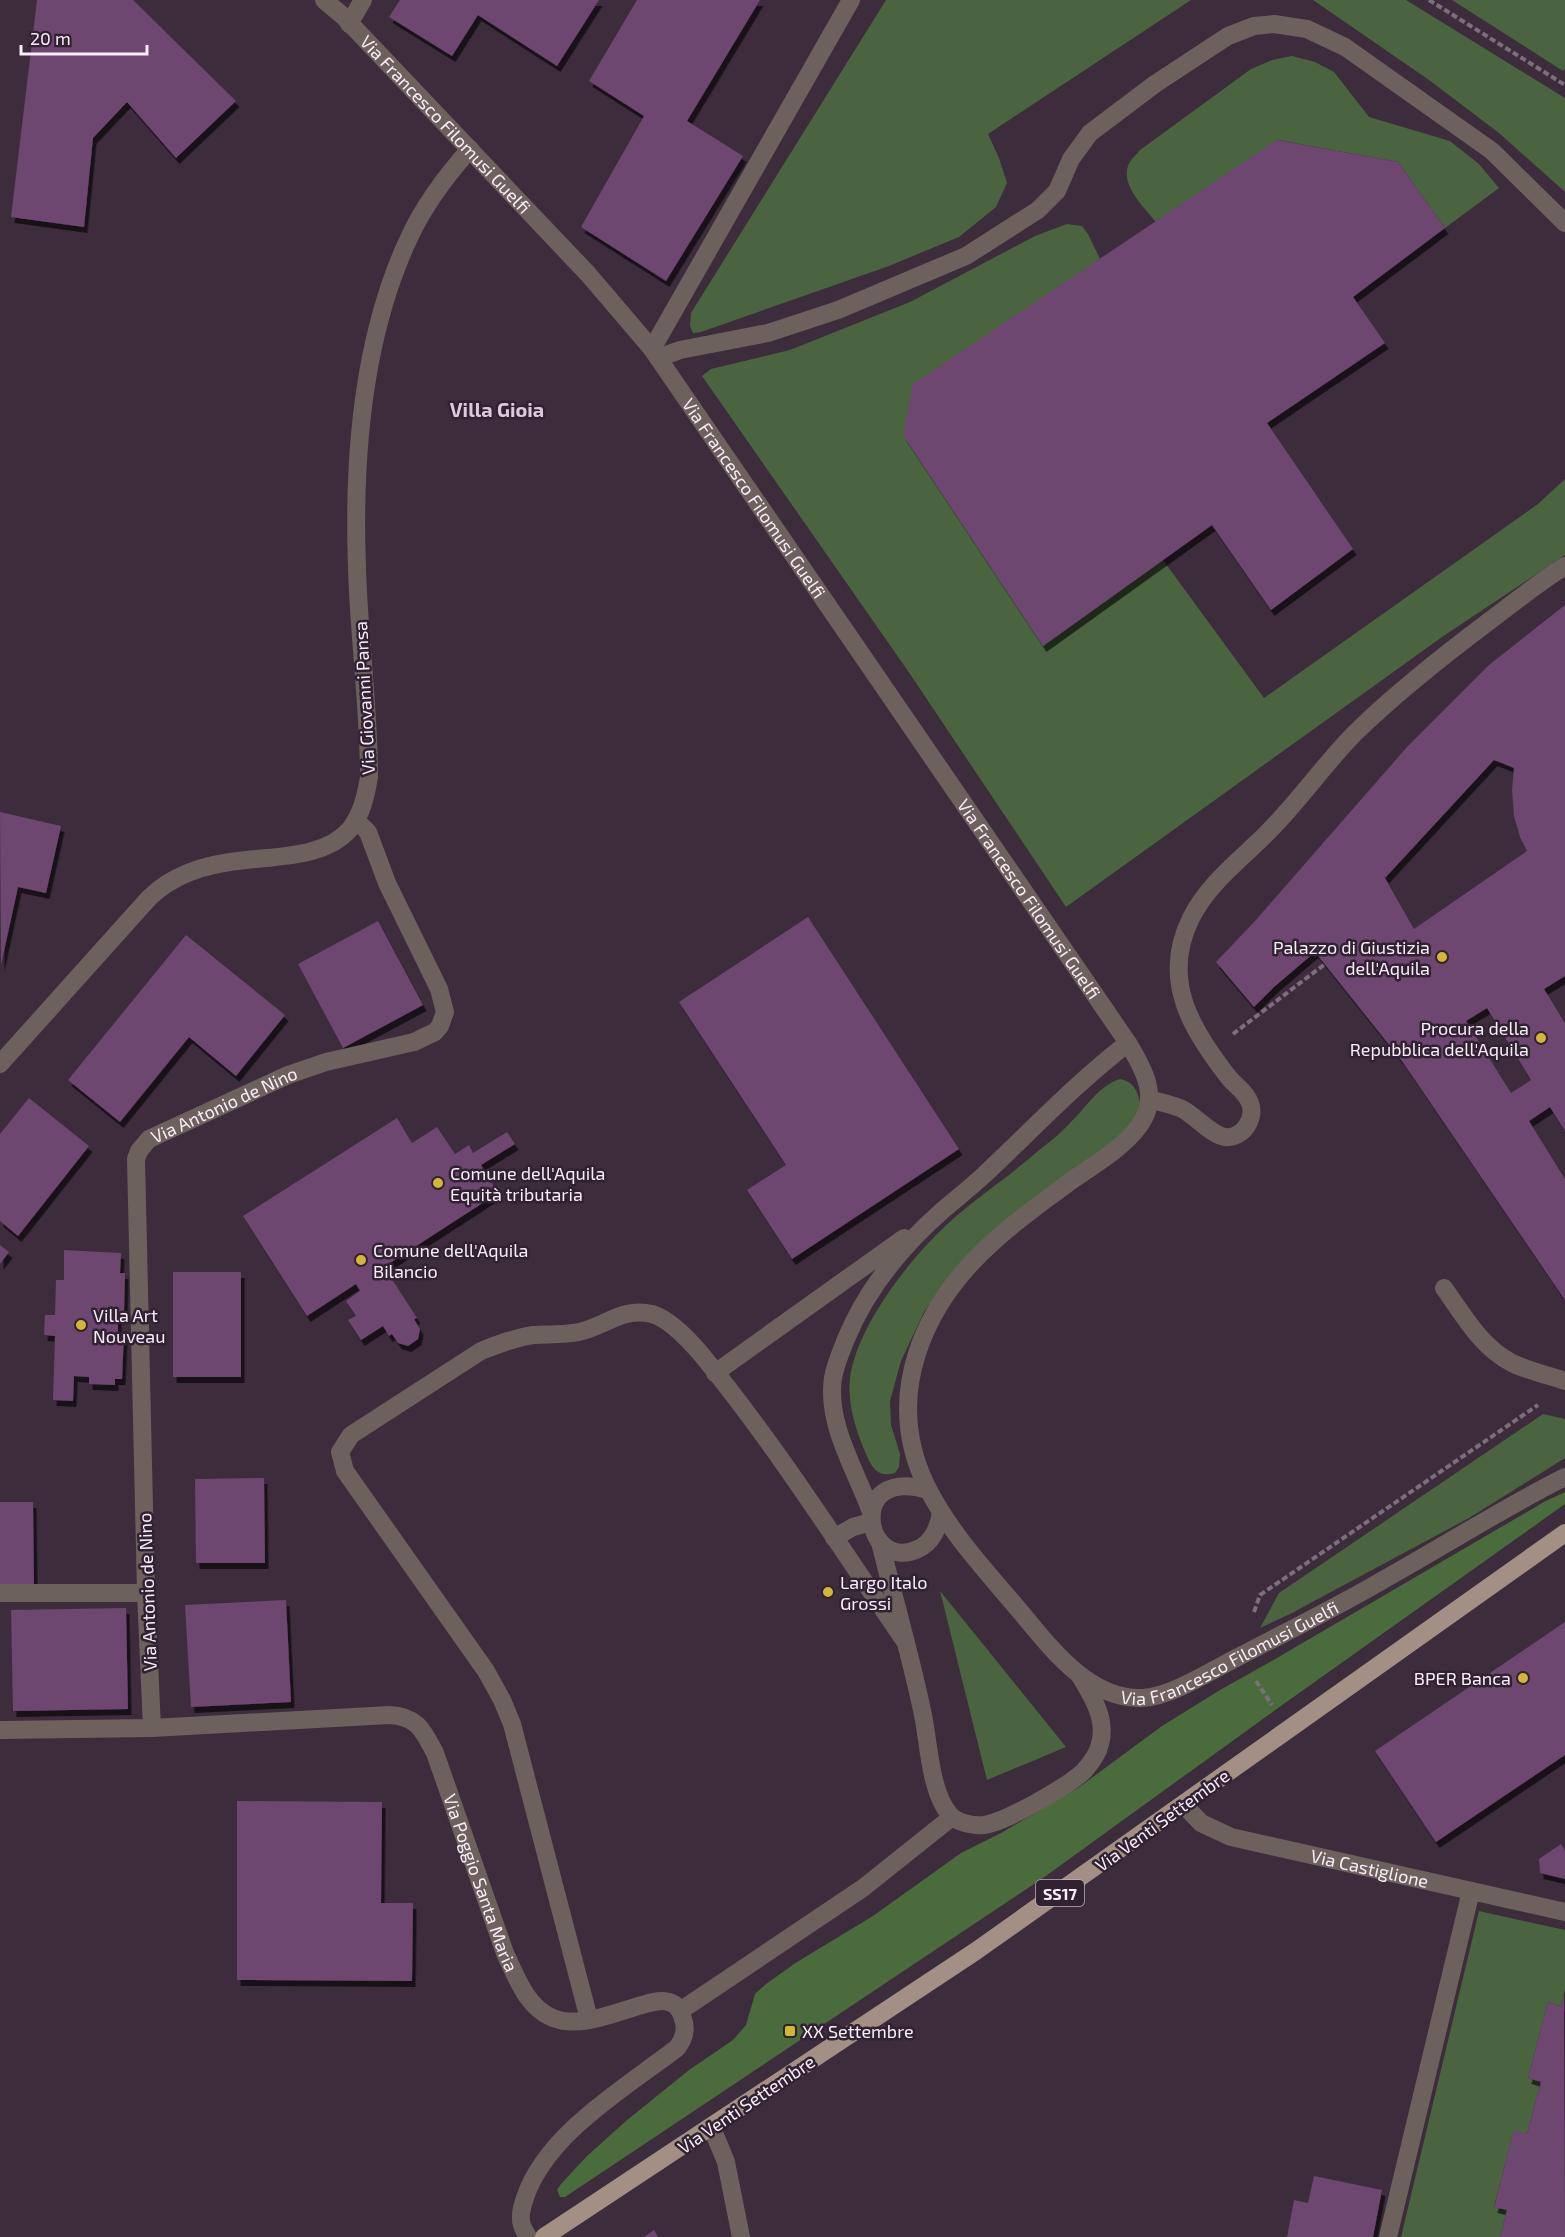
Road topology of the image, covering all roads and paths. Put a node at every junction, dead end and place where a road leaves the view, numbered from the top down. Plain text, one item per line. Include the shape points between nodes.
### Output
1 (324, 0) edge
2 (363, 0) edge
3 (851, 0) edge
4 (1430, 0) edge
5 (349, 24) junction
6 (1565, 86) edge
7 (470, 148) junction
8 (1565, 223) edge
9 (655, 353) junction
10 (1565, 566) edge
11 (356, 820) junction
12 (1325, 964) dead end
13 (1258, 1016) dead end
14 (1128, 1043) junction
15 (0, 1064) edge
16 (1149, 1099) junction
17 (942, 1211) junction
18 (1444, 1288) dead end
19 (715, 1373) junction
20 (1565, 1381) edge
21 (1540, 1403) dead end
22 (1565, 1477) edge
23 (928, 1490) junction
24 (941, 1512) junction
25 (871, 1517) junction
26 (1565, 1533) edge
27 (834, 1538) junction
28 (880, 1542) junction
29 (0, 1593) edge
30 (146, 1593) junction
31 (904, 1640) junction
32 (1239, 1656) junction
33 (1079, 1674) junction
34 (152, 1728) junction
35 (1288, 1729) junction
36 (0, 1730) edge
37 (1184, 1805) junction
38 (952, 1817) junction
39 (1471, 1891) junction
40 (1565, 1912) edge
41 (680, 2011) junction
42 (589, 2019) junction
43 (712, 2128) junction
44 (528, 2237) edge
45 (544, 2237) edge
46 (741, 2237) edge
47 (1388, 2237) edge

1 - 5 street, Via Francesco Filomusi Guelfi
2 - 5 street
3 - 9 street
4 - 6 path
5 - 7 street, Via Francesco Filomusi Guelfi
7 - 9 street, Via Francesco Filomusi Guelfi via 588,274
7 - 11 street, Via Giovanni Pansa via 428,203 409,238 382,308 375,339 364,408 356,508 369,777
8 - 9 street via 1492,150 1345,47 1307,29 1274,24 1254,26 1228,36 1090,133 1071,159 1057,191 1038,210 966,256 838,309 768,333
9 - 14 street, Via Francesco Filomusi Guelfi
10 - 16 street via 1427,668 1355,733 1270,830 1212,886 1191,919 1177,970 1182,997 1195,1028 1231,1080 1246,1094 1252,1117 1248,1126 1226,1137 1179,1107
11 - 15 street, Via Giovanni Pansa via 325,846 300,854 217,864 167,883 149,898
11 - 30 street, Via Antonio de Nino via 368,832 387,883 440,989 444,1019 435,1032 421,1040 288,1075 156,1135 139,1151 135,1168
12 - 13 path
14 - 16 street, Via Francesco Filomusi Guelfi via 1143,1068
14 - 17 street via 1093,1070
16 - 23 street, Via Francesco Filomusi Guelfi via 1145,1117 1131,1137 992,1242 964,1271 933,1315 920,1340 907,1407 911,1440
17 - 19 street
17 - 25 street via 883,1273 854,1320 833,1378 837,1425
18 - 20 street via 1491,1349 1523,1368
19 - 27 street
19 - 42 street via 673,1326 654,1315 626,1312 578,1332 522,1337 481,1351 351,1435 340,1452 345,1471 486,1671 505,1708
21 - 32 path via 1260,1595
22 - 32 street, Via Francesco Filomusi Guelfi via 1341,1605
23 - 24 street, Via Francesco Filomusi Guelfi
23 - 25 street via 892,1488 883,1493
24 - 28 street via 935,1532 921,1548 899,1552
24 - 33 street, Via Francesco Filomusi Guelfi via 1044,1640
25 - 27 street
25 - 28 street
26 - 35 main road, Via Venti Settembre / SS17
27 - 31 street
28 - 31 street
29 - 30 street
30 - 34 street, Via Antonio de Nino
31 - 38 street via 936,1786
32 - 33 street, Via Francesco Filomusi Guelfi via 1182,1685 1142,1698 1105,1689
32 - 35 path
33 - 38 street via 1101,1722 1100,1744 1094,1759 1071,1781 1014,1814 986,1825 971,1825
34 - 36 street, Via Poggio Santa Maria
34 - 42 street, Via Poggio Santa Maria via 389,1715 413,1721 435,1753 519,1983 531,2001 551,2018 569,2022
35 - 37 main road, Via Venti Settembre / SS17
37 - 39 street, Via Castiglione via 1201,1822 1231,1837
37 - 43 main road, Via Venti Settembre / SS17 via 976,1951
38 - 41 street via 862,1888
39 - 40 street, Via Castiglione
39 - 47 street
41 - 42 street, Via Poggio Santa Maria via 664,2001
41 - 44 street via 685,2029 677,2048 569,2133 538,2168 520,2214
43 - 45 main road, Via Venti Settembre / SS17
43 - 46 street via 726,2162

